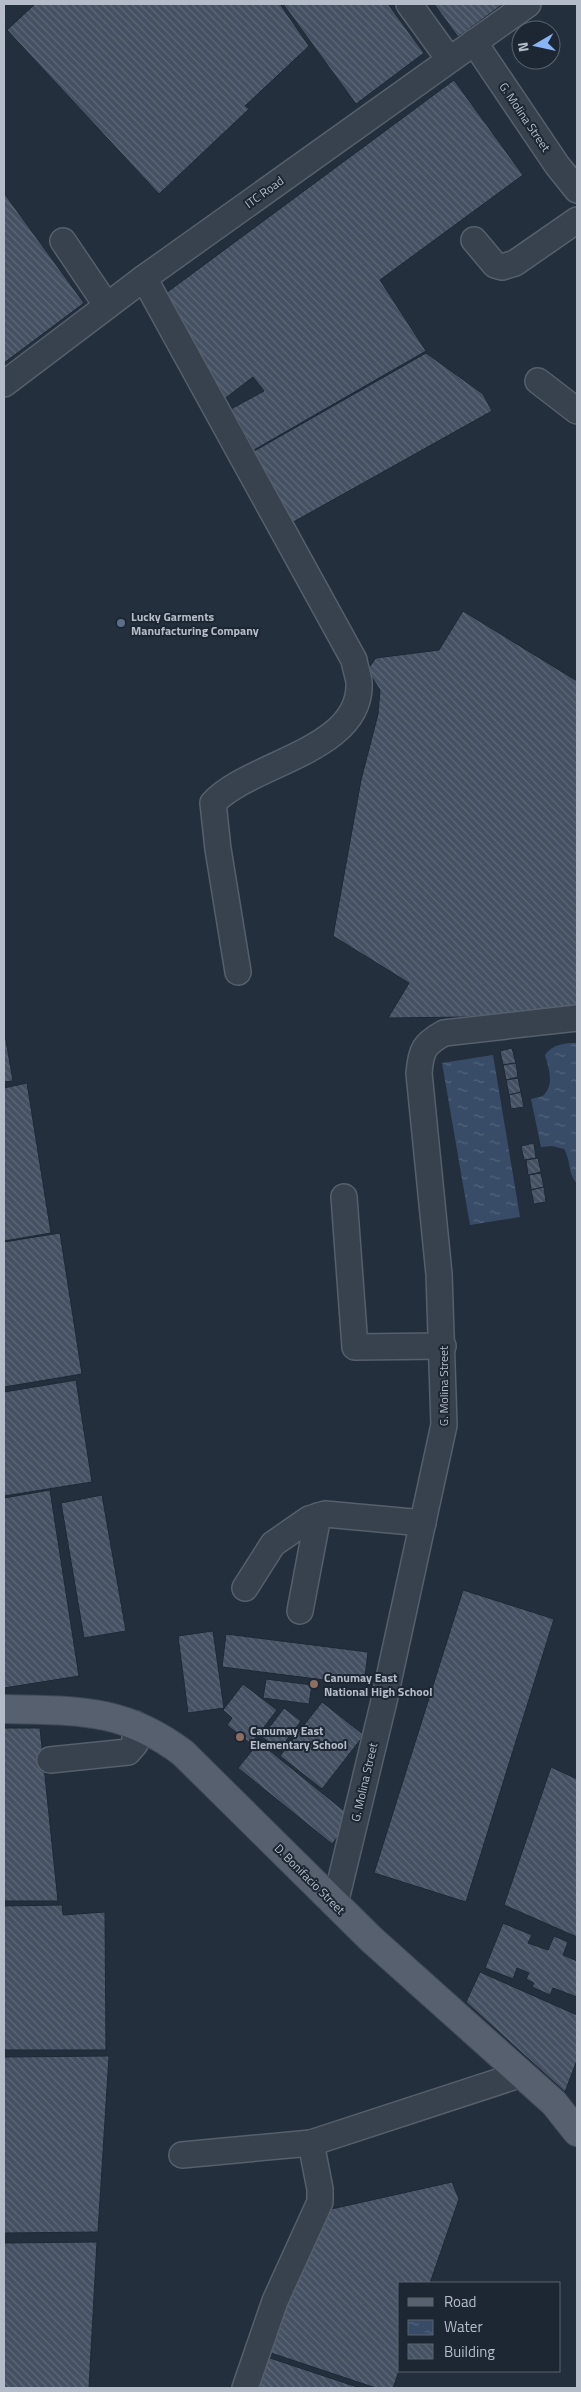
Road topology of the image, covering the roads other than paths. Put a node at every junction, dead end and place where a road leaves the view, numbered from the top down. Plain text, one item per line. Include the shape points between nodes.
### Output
1 (409, 4) edge
2 (528, 4) edge
3 (474, 42) junction
4 (449, 59) junction
5 (577, 190) edge
6 (577, 220) edge
7 (474, 240) dead end
8 (63, 241) dead end
9 (144, 278) junction
10 (107, 306) junction
11 (538, 381) dead end
12 (4, 384) edge
13 (577, 411) edge
14 (238, 972) dead end
15 (577, 1018) edge
16 (344, 1197) dead end
17 (443, 1346) junction
18 (318, 1516) junction
19 (423, 1523) junction
20 (245, 1588) dead end
21 (300, 1611) dead end
22 (4, 1709) edge
23 (135, 1724) junction
24 (50, 1760) dead end
25 (335, 1904) junction
26 (522, 2074) junction
27 (577, 2132) edge
28 (312, 2143) junction
29 (182, 2155) dead end
30 (244, 2388) edge

1 - 4 street
2 - 3 street, ITC Road
3 - 4 street, ITC Road
3 - 5 street, G. Molina Street
4 - 9 street, ITC Road
6 - 7 street via 510,266 495,265
8 - 10 street
9 - 10 street, ITC Road
9 - 14 street via 354,660 359,683 357,703 343,726 327,740 242,781 213,803
10 - 12 street, ITC Road
11 - 13 street
15 - 17 street, G. Molina Street via 444,1032 428,1041 420,1056 418,1073 447,1304
16 - 17 street via 355,1347
17 - 19 street, G. Molina Street via 444,1426
18 - 19 street via 347,1515
18 - 20 street via 273,1544
18 - 21 street
19 - 25 street, G. Molina Street
22 - 23 main road, D. Bonifacio Street via 77,1711
23 - 24 street via 135,1744 128,1752
23 - 25 main road, D. Bonifacio Street via 160,1736 182,1753
25 - 26 main road, D. Bonifacio Street
26 - 27 main road, D. Bonifacio Street via 554,2103
26 - 28 street
28 - 29 street
28 - 30 street via 320,2202 275,2301

